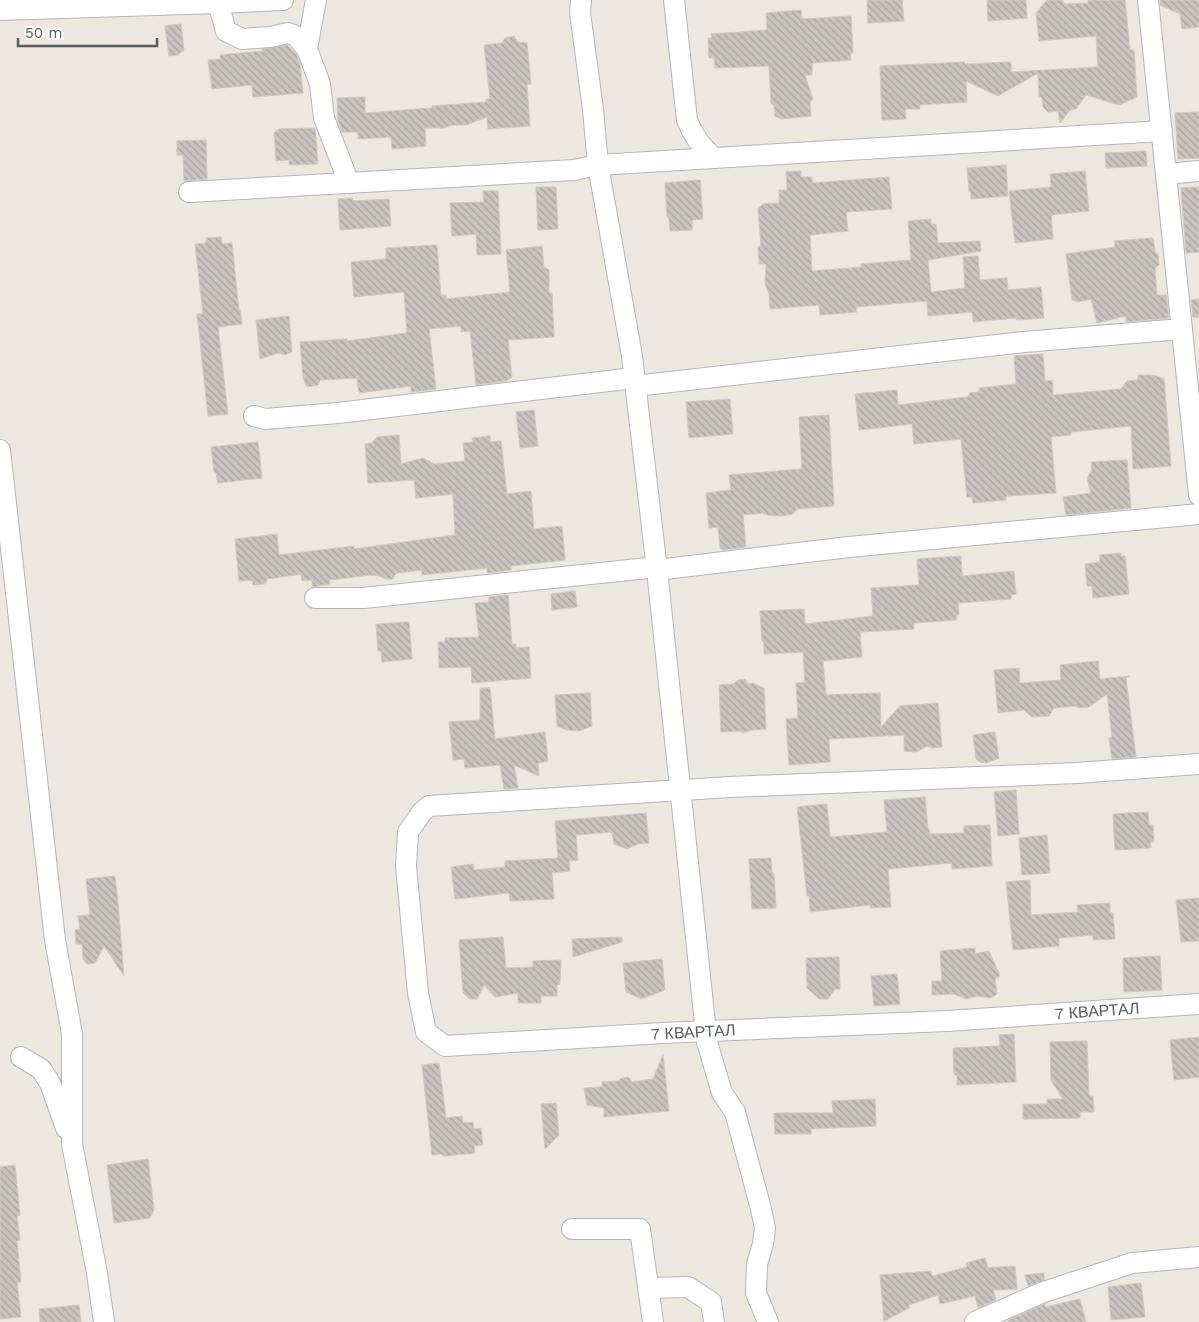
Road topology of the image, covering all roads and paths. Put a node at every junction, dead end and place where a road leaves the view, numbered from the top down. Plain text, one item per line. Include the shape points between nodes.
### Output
1 (283, 0) edge
2 (316, 0) edge
3 (580, 0) edge
4 (674, 0) edge
5 (1148, 0) edge
6 (218, 3) junction
7 (0, 10) edge
8 (307, 49) junction
9 (1162, 131) junction
10 (714, 158) junction
11 (598, 165) junction
12 (1199, 171) edge
13 (1166, 174) junction
14 (349, 183) junction
15 (189, 192) dead end
16 (1182, 329) junction
17 (635, 382) junction
18 (254, 416) dead end
19 (0, 450) edge
20 (1198, 464) edge
21 (1199, 495) edge
22 (1199, 514) edge
23 (657, 568) junction
24 (315, 598) dead end
25 (1199, 764) edge
26 (681, 790) junction
27 (1199, 1004) edge
28 (707, 1031) junction
29 (21, 1057) dead end
30 (72, 1066) junction
31 (41, 1068) junction
32 (72, 1144) junction
33 (572, 1229) dead end
34 (1199, 1257) edge
35 (648, 1288) junction
36 (104, 1322) edge
37 (653, 1322) edge
38 (714, 1322) edge
39 (768, 1322) edge
40 (975, 1322) edge

1 - 6 street
2 - 8 street
3 - 11 street
4 - 10 street via 687,120 702,148
5 - 9 street
6 - 7 street
6 - 8 street via 226,31 242,39 288,33 296,36
8 - 14 street via 320,84 324,118
9 - 10 street
9 - 13 street
10 - 11 street
11 - 14 street via 574,170
11 - 17 street
12 - 13 street
13 - 16 street
14 - 15 street
16 - 17 street
16 - 20 street
17 - 18 street via 338,413 265,419
17 - 23 street
19 - 30 street via 55,940 72,1034
20 - 21 street
22 - 23 street
23 - 24 street via 364,598
23 - 26 street
25 - 26 street via 1077,773
26 - 28 street
26 - 28 street, 7 КВАРТАЛ via 429,806 408,832 406,866 418,993 426,1032 444,1046
27 - 28 street, 7 КВАРТАЛ via 947,1021
28 - 39 street via 722,1093 735,1112 761,1209 764,1228 757,1264 756,1293
29 - 31 street
30 - 31 street via 59,1073
30 - 32 street
31 - 32 street via 50,1083
32 - 36 street
33 - 35 street via 640,1229
34 - 40 street via 1132,1263 1041,1294
35 - 37 street
35 - 38 street via 688,1287 712,1302

